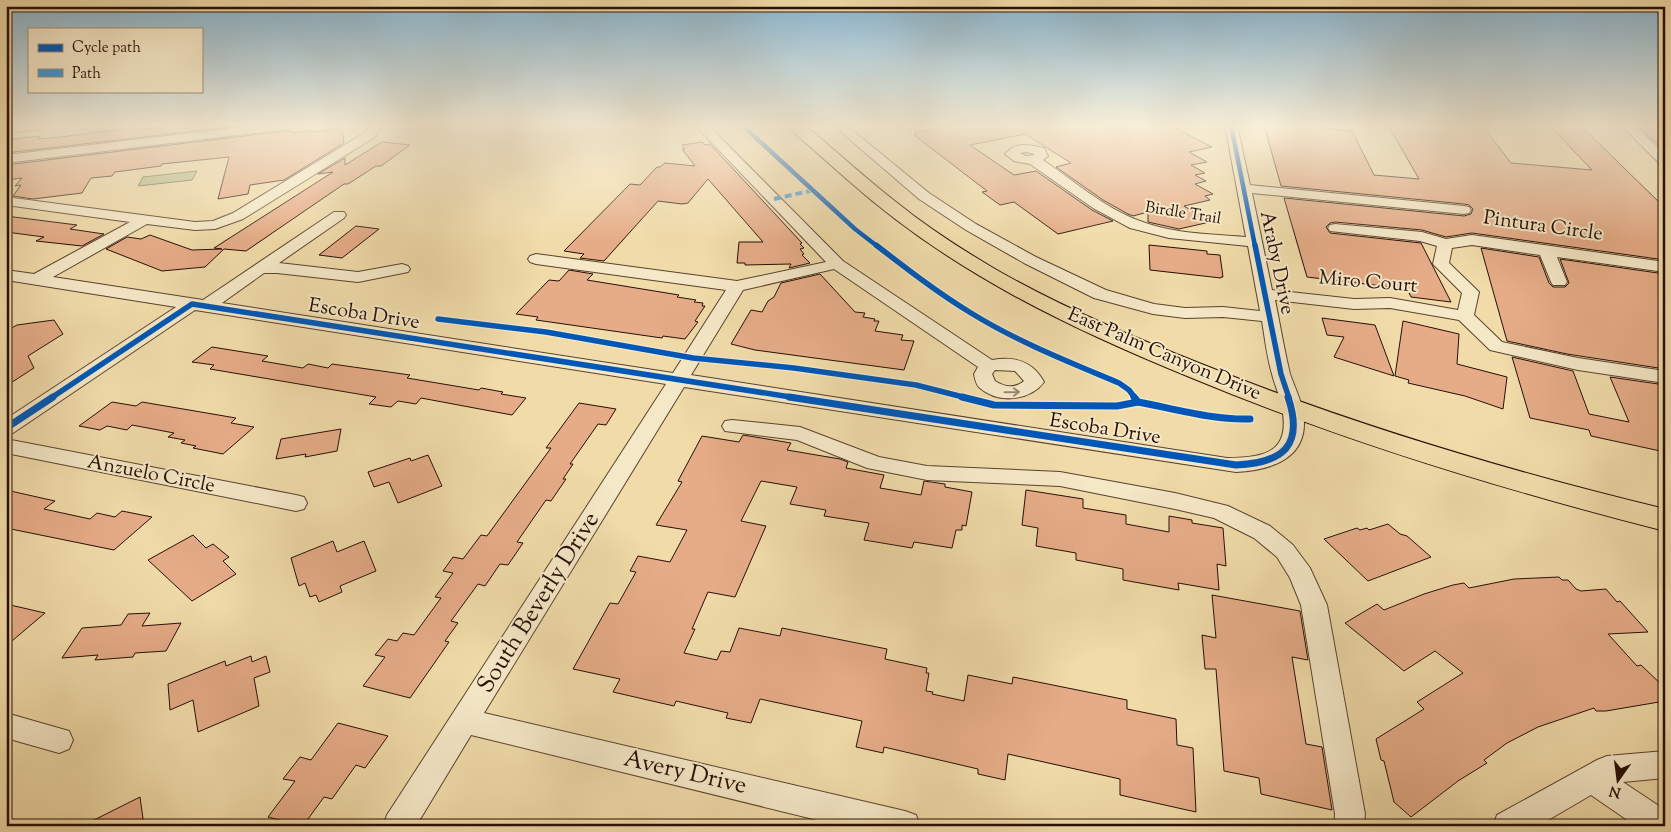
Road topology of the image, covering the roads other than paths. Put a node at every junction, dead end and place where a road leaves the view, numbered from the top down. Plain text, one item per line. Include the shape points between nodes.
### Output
1 (323, 164) edge
2 (739, 164) edge
3 (840, 164) edge
4 (885, 164) edge
5 (1039, 164) edge
6 (1238, 164) edge
7 (1243, 188) junction
8 (6, 201) edge
9 (1464, 210) dead end
10 (339, 215) dead end
11 (144, 220) junction
12 (1335, 228) dead end
13 (1255, 242) junction
14 (1445, 244) junction
15 (1546, 251) junction
16 (536, 259) dead end
17 (837, 264) junction
18 (1665, 267) edge
19 (258, 269) junction
20 (402, 269) dead end
21 (6, 276) edge
22 (36, 280) junction
23 (1559, 282) dead end
24 (737, 286) junction
25 (1266, 294) junction
26 (198, 305) junction
27 (1465, 316) junction
28 (1271, 317) junction
29 (989, 366) dead end
30 (1665, 377) edge
31 (679, 380) junction
32 (1292, 408) junction
33 (732, 426) dead end
34 (6, 428) edge
35 (6, 446) edge
36 (296, 504) dead end
37 (1665, 520) edge
38 (465, 721) junction
39 (6, 725) edge
40 (59, 740) dead end
41 (1665, 764) edge
42 (1592, 778) junction
43 (398, 826) edge
44 (905, 826) edge
45 (1350, 826) edge
46 (1508, 826) edge
47 (1662, 826) edge

1 - 11 street via 238,216 215,224 195,226
2 - 17 street
3 - 32 main road, East Palm Canyon Drive via 902,217 964,259 1040,302 1135,346
4 - 28 street via 924,196 971,227 1100,294 1153,309
5 - 13 street, Birdle Trail via 1120,218 1137,225 1180,234
6 - 7 street, Araby Drive
7 - 9 street
7 - 13 street, Araby Drive
8 - 11 street
10 - 19 street
11 - 22 street
12 - 14 street via 1422,237
13 - 25 street, Araby Drive
14 - 15 street, Pintura Circle via 1472,240
14 - 27 street via 1441,264 1471,292
15 - 18 street, Pintura Circle
15 - 23 street
16 - 24 street
17 - 24 street
17 - 29 street
19 - 20 street via 277,268 358,277
19 - 26 street
21 - 22 street, Escoba Drive
22 - 26 street, Escoba Drive
24 - 31 street, South Beverly Drive
25 - 27 street, Miro Court via 1354,304 1390,303
25 - 28 street, Araby Drive
26 - 31 street, Escoba Drive
26 - 34 street
27 - 30 street via 1496,346 1578,364
28 - 32 street, Araby Drive
31 - 32 street, Escoba Drive via 1227,465 1258,464 1275,457 1294,435
31 - 38 street, South Beverly Drive
32 - 37 main road, East Palm Canyon Drive via 1462,465
33 - 45 street via 800,434 875,463 927,473 1060,479 1175,501 1220,512 1262,532 1285,551 1301,574 1314,605
35 - 36 street, Anzuelo Circle
38 - 43 street, South Beverly Drive
38 - 44 street, Avery Drive
39 - 40 street
41 - 42 street via 1607,770
42 - 46 street
42 - 47 street

